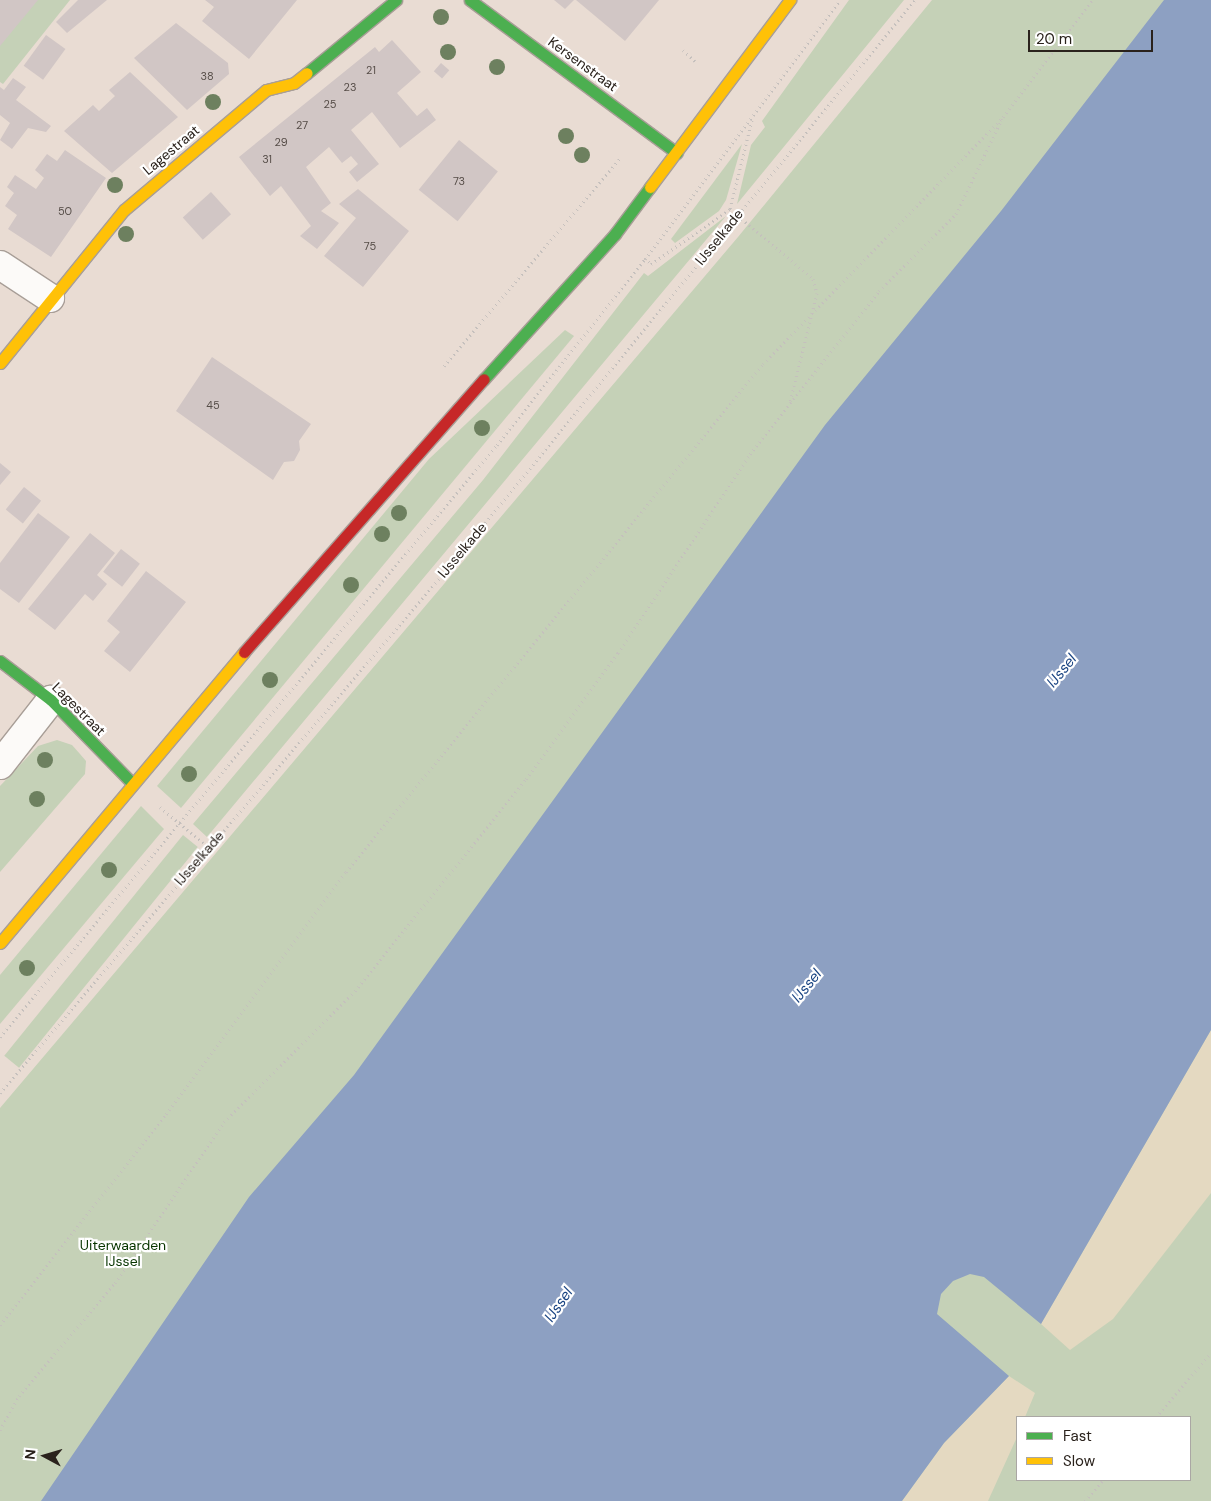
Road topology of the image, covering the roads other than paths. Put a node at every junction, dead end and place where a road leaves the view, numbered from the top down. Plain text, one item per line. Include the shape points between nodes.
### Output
1 (396, 0) edge
2 (470, 0) edge
3 (790, 0) edge
4 (677, 153) junction
5 (0, 264) edge
6 (50, 298) junction
7 (0, 363) edge
8 (0, 661) edge
9 (51, 700) junction
10 (0, 765) edge
11 (133, 784) junction
12 (0, 943) edge

1 - 6 street, Lagestraat via 294,84 266,90 124,210
2 - 4 street, Kersenstraat
3 - 4 street
4 - 11 street via 615,234 325,556
5 - 6 street
6 - 7 street, Lagestraat
8 - 9 street, Lagestraat
9 - 10 street
9 - 11 street, Lagestraat
11 - 12 street

